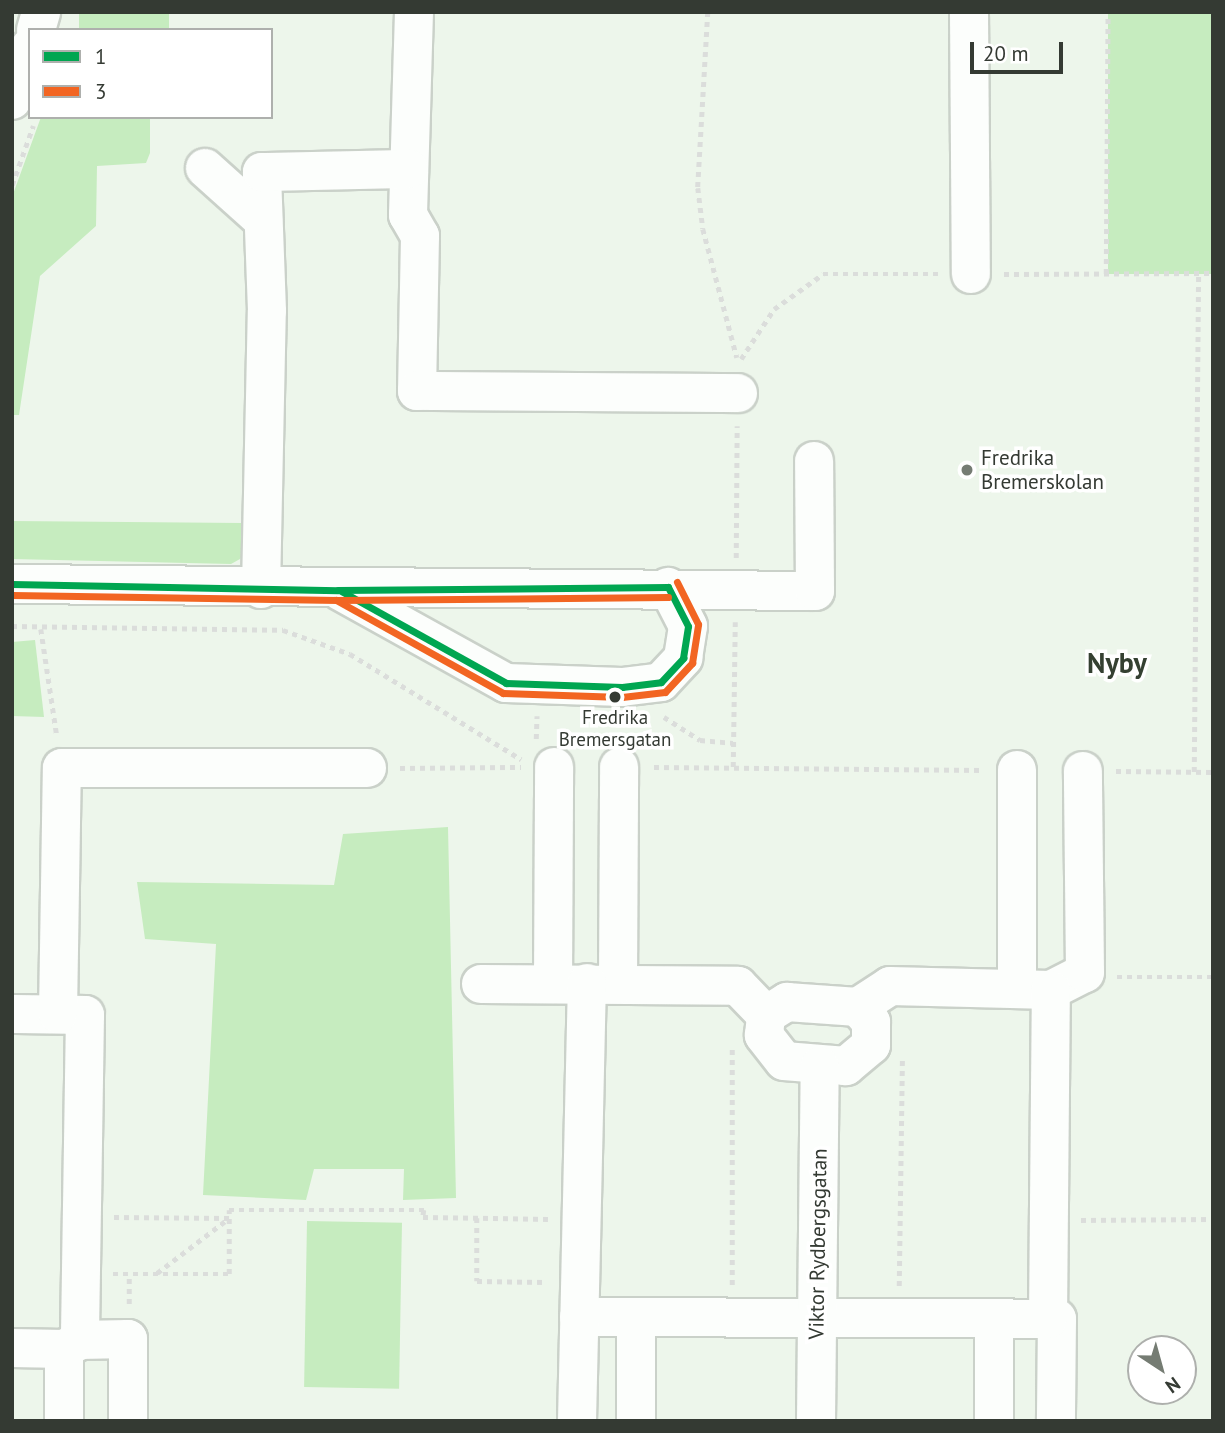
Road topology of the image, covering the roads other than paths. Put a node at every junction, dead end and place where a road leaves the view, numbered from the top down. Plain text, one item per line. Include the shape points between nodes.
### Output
1 (414, 12) edge
2 (969, 12) edge
3 (28, 53) edge
4 (12, 100) edge
5 (205, 168) dead end
6 (409, 169) junction
7 (263, 220) junction
8 (971, 274) dead end
9 (738, 378) road end
10 (814, 461) dead end
11 (12, 584) edge
12 (668, 587) junction
13 (261, 589) junction
14 (338, 590) junction
15 (544, 767) road end
16 (619, 767) dead end
17 (368, 768) road end
18 (1017, 770) dead end
19 (1083, 771) dead end
20 (586, 983) junction
21 (481, 984) dead end
22 (1034, 990) junction
23 (858, 1007) junction
24 (12, 1014) edge
25 (58, 1014) junction
26 (766, 1015) junction
27 (820, 1066) junction
28 (580, 1299) junction
29 (636, 1317) junction
30 (817, 1318) junction
31 (994, 1319) junction
32 (1048, 1320) junction
33 (72, 1344) junction
34 (12, 1348) edge
35 (64, 1421) edge
36 (128, 1421) edge
37 (577, 1421) edge
38 (636, 1421) edge
39 (816, 1421) edge
40 (994, 1421) edge
41 (1056, 1421) edge

1 - 6 street
2 - 8 street
3 - 4 street
5 - 7 street
6 - 7 street via 262,172
6 - 9 street via 408,215 421,236 417,391
7 - 13 street via 267,311
10 - 12 street via 815,591
11 - 13 street
12 - 14 street
12 - 14 street via 688,626 683,658 661,682 622,687 506,683
13 - 14 street
15 - 20 street
16 - 20 street
17 - 25 street via 62,768
18 - 22 street
19 - 22 street via 1085,973
20 - 21 street
20 - 26 street via 738,986
20 - 28 street
22 - 23 street via 890,986
22 - 32 street via 1049,1220
23 - 26 street via 786,1002
23 - 27 street via 871,1022 871,1045 846,1066
24 - 25 street
25 - 33 street via 85,1015 81,1274
26 - 27 street via 764,1035 775,1055 784,1061
27 - 30 street, Viktor Rydbergsgatan
28 - 29 street
28 - 37 street
29 - 30 street
29 - 38 street
30 - 31 street
30 - 39 street, Viktor Rydbergsgatan
31 - 32 street
31 - 40 street
32 - 41 street via 1057,1319
33 - 34 street
33 - 35 street
33 - 36 street via 128,1339

